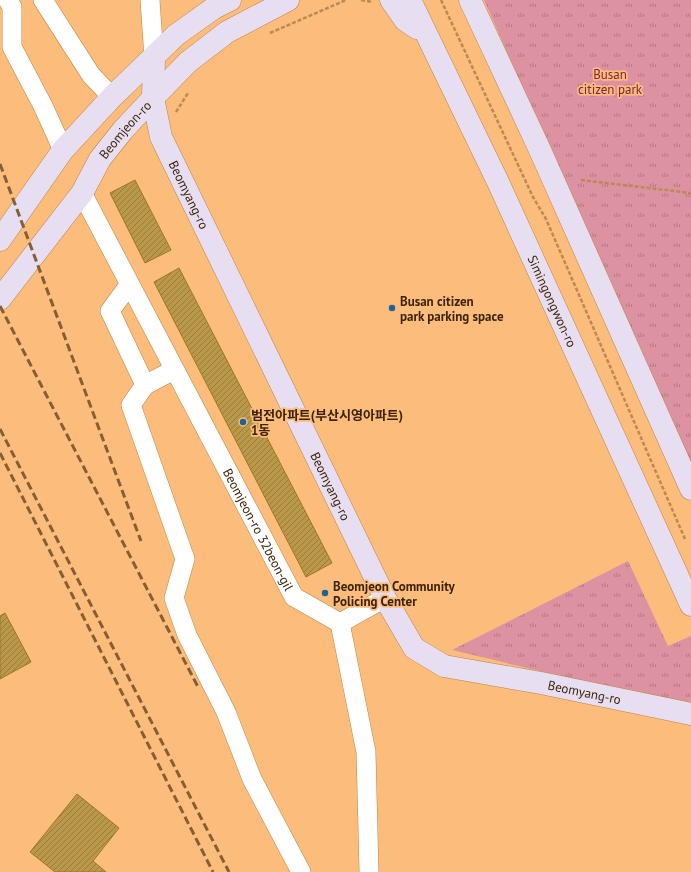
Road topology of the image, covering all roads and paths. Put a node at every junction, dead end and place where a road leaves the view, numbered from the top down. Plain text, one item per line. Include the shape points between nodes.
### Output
1 (8, 0) edge
2 (43, 0) edge
3 (150, 0) edge
4 (230, 0) edge
5 (288, 0) edge
6 (346, 0) edge
7 (391, 0) edge
8 (410, 0) edge
9 (441, 0) edge
10 (470, 0) edge
11 (426, 34) junction
12 (263, 37) dead end
13 (154, 58) junction
14 (189, 92) dead end
15 (112, 97) junction
16 (153, 98) junction
17 (175, 114) dead end
18 (63, 150) junction
19 (581, 180) dead end
20 (691, 193) edge
21 (82, 194) junction
22 (0, 240) edge
23 (129, 285) junction
24 (0, 298) edge
25 (174, 370) junction
26 (145, 385) junction
27 (691, 489) edge
28 (688, 546) dead end
29 (385, 598) junction
30 (691, 605) edge
31 (340, 623) junction
32 (691, 714) edge
33 (301, 872) edge
34 (369, 872) edge

1 - 18 street via 12,7 12,47
2 - 15 street via 91,75
3 - 13 street
4 - 13 main road via 176,35
5 - 16 main road, Beomjeon-ro via 226,32 188,62
6 - 12 path
7 - 11 main road via 405,20
8 - 11 main road, Simingongwon-ro
9 - 28 path via 533,197 546,219
10 - 27 main road
11 - 30 main road, Simingongwon-ro via 498,182
13 - 15 main road
13 - 16 main road, Beomyang-ro
14 - 17 path
15 - 18 main road
16 - 21 main road, Beomjeon-ro via 100,159
16 - 29 main road, Beomyang-ro via 161,137
18 - 22 main road
19 - 20 path
21 - 23 street, Beomjeon-ro 32beon-gil
21 - 24 main road, Beomjeon-ro
23 - 25 street, Beomjeon-ro 32beon-gil
23 - 26 street via 110,311
25 - 26 street
25 - 31 street, Beomjeon-ro 32beon-gil via 294,597
26 - 33 street via 131,405 185,559 174,598 187,635 226,712 252,779
29 - 31 street
29 - 32 main road, Beomyang-ro via 414,648 444,666
31 - 34 street via 366,752

